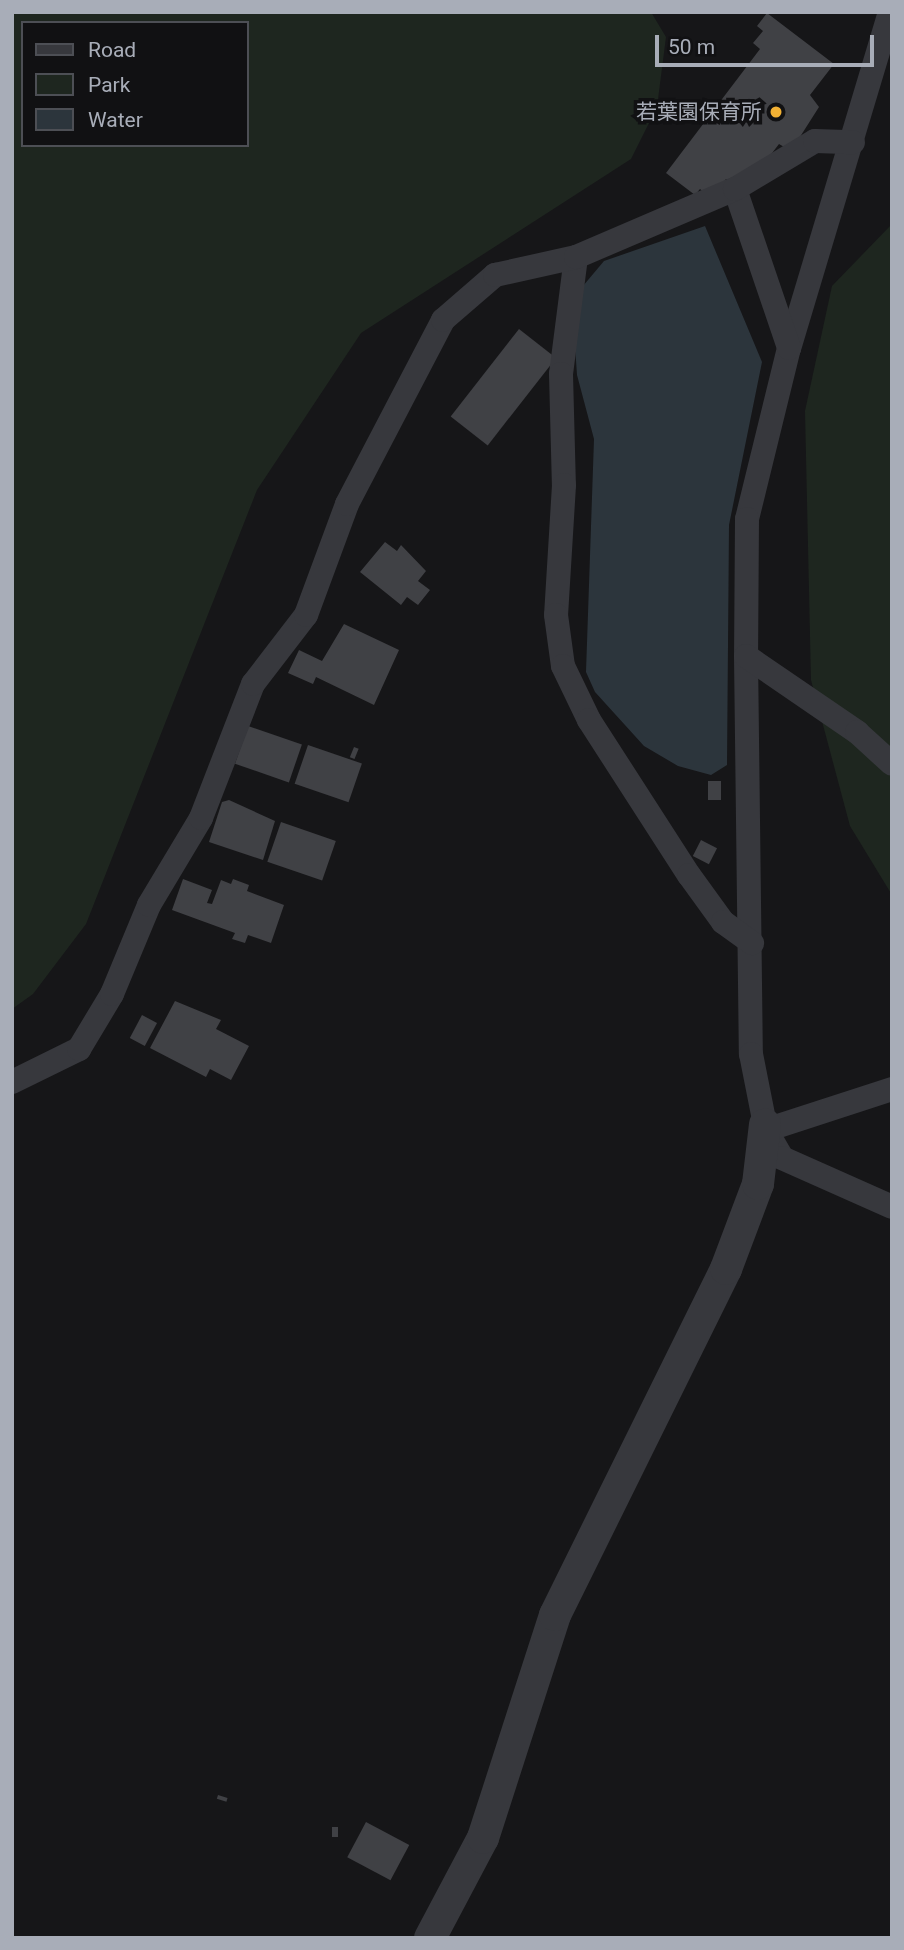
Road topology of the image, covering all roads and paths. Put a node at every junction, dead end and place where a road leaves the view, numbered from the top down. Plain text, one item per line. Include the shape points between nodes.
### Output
1 (890, 12) edge
2 (853, 142) junction
3 (735, 189) junction
4 (576, 257) junction
5 (789, 348) junction
6 (746, 656) junction
7 (892, 764) edge
8 (752, 943) junction
9 (12, 1082) edge
10 (892, 1089) edge
11 (765, 1127) junction
12 (892, 1207) edge
13 (430, 1938) edge

1 - 2 street
2 - 3 street via 815,141
2 - 5 street
3 - 4 street
3 - 5 street
4 - 8 street via 561,374 564,485 556,615 563,666 589,720 689,875 723,922
4 - 9 street via 495,275 443,320 347,504 306,615 253,684 201,818 149,905 112,994 79,1049
5 - 6 street via 747,519
6 - 7 street via 857,732
6 - 8 street
8 - 11 street via 751,1054
10 - 11 street
11 - 12 street via 782,1158
11 - 13 street via 758,1184 726,1269 555,1615 483,1838

